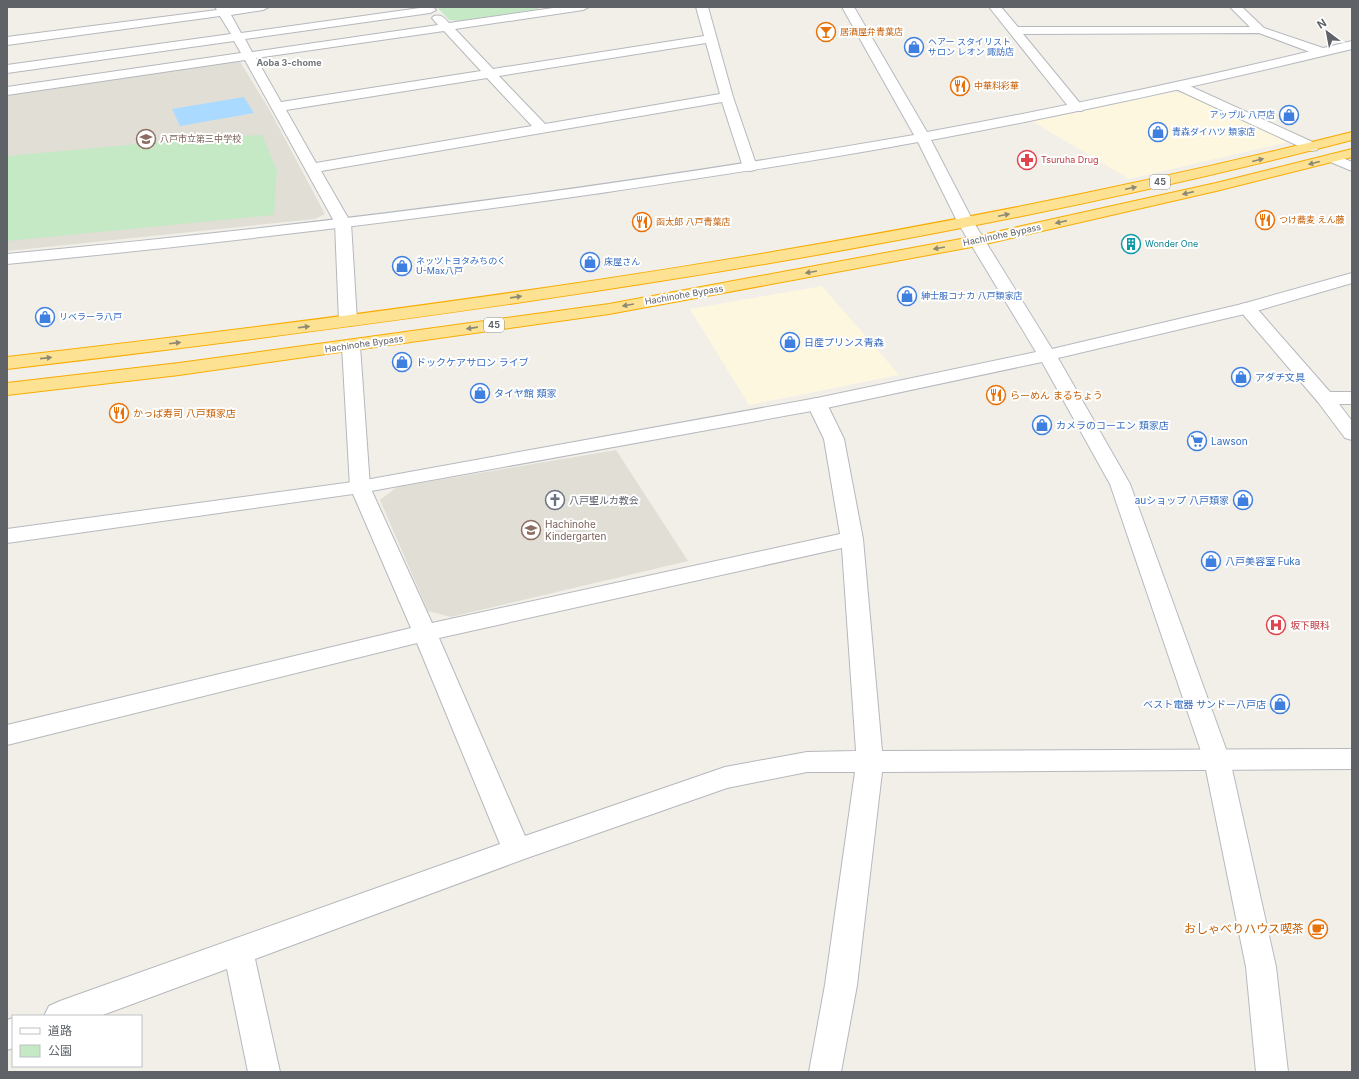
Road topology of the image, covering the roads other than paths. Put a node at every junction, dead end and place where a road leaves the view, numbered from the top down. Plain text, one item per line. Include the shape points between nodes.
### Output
1 (263, 7) edge
2 (583, 7) edge
3 (702, 7) edge
4 (848, 7) edge
5 (995, 7) edge
6 (1236, 7) edge
7 (429, 9) edge
8 (552, 9) edge
9 (222, 10) edge
10 (447, 27) junction
11 (1260, 30) junction
12 (1015, 31) junction
13 (237, 37) junction
14 (711, 39) junction
15 (7, 41) edge
16 (1352, 45) edge
17 (1322, 52) junction
18 (249, 55) junction
19 (7, 69) edge
20 (490, 74) junction
21 (1181, 86) junction
22 (7, 91) edge
23 (727, 97) junction
24 (278, 107) junction
25 (1076, 108) junction
26 (541, 128) junction
27 (1352, 136) edge
28 (923, 138) junction
29 (1312, 147) junction
30 (1352, 153) edge
31 (1333, 158) junction
32 (750, 167) junction
33 (1352, 167) edge
34 (313, 168) junction
35 (343, 223) junction
36 (972, 232) junction
37 (7, 259) edge
38 (1352, 278) edge
39 (1247, 308) junction
40 (348, 321) junction
41 (351, 346) junction
42 (1047, 355) junction
43 (7, 362) edge
44 (7, 389) edge
45 (1325, 398) junction
46 (1352, 398) edge
47 (817, 404) junction
48 (1352, 434) edge
49 (360, 487) junction
50 (7, 536) edge
51 (852, 539) junction
52 (425, 633) junction
53 (7, 735) edge
54 (1352, 759) edge
55 (1217, 760) junction
56 (870, 762) junction
57 (517, 850) junction
58 (238, 951) junction
59 (63, 1015) edge
60 (264, 1072) edge
61 (825, 1072) edge
62 (1272, 1072) edge

1 - 9 street
2 - 8 street
3 - 14 street
4 - 28 street
5 - 12 street
6 - 11 street
7 - 10 street
7 - 13 street
8 - 10 street
9 - 13 street
9 - 15 street
10 - 18 street
10 - 20 street
11 - 12 street
11 - 17 street
12 - 25 street
13 - 18 street
13 - 19 street
14 - 20 street
14 - 23 street
16 - 17 street
17 - 21 street
18 - 22 street
18 - 24 street
20 - 24 street
20 - 26 street
21 - 25 street
21 - 29 street
23 - 26 street
23 - 32 street
24 - 34 street
25 - 28 street
26 - 34 street
27 - 29 highway, Hachinohe Bypass / 45
28 - 32 street
28 - 36 street
36 -> 29 highway, Hachinohe Bypass / 45 via 1173,179
30 - 31 highway, Hachinohe Bypass / 45
31 - 33 street
31 -> 36 highway, Hachinohe Bypass / 45
32 - 35 street via 555,196
34 - 35 street
35 - 37 street
35 - 40 street
40 -> 36 highway, Hachinohe Bypass / 45
36 -> 41 highway, Hachinohe Bypass / 45 via 610,309
36 - 42 street
38 - 39 street
39 - 42 street
39 - 45 street
43 -> 40 highway, Hachinohe Bypass / 45
41 - 44 highway, Hachinohe Bypass / 45
41 - 49 street
42 - 47 street
42 - 55 street via 1120,484
45 - 46 street
45 - 48 street
47 - 49 street
47 - 51 street via 834,439
49 - 50 street
49 - 52 street
51 - 52 street
51 - 56 street
52 - 53 street
52 - 57 street
54 - 55 street
55 - 56 street
55 - 62 street via 1261,967
56 - 57 street via 807,762 725,778
56 - 61 street via 841,985
57 - 58 street
58 - 59 street
58 - 60 street

